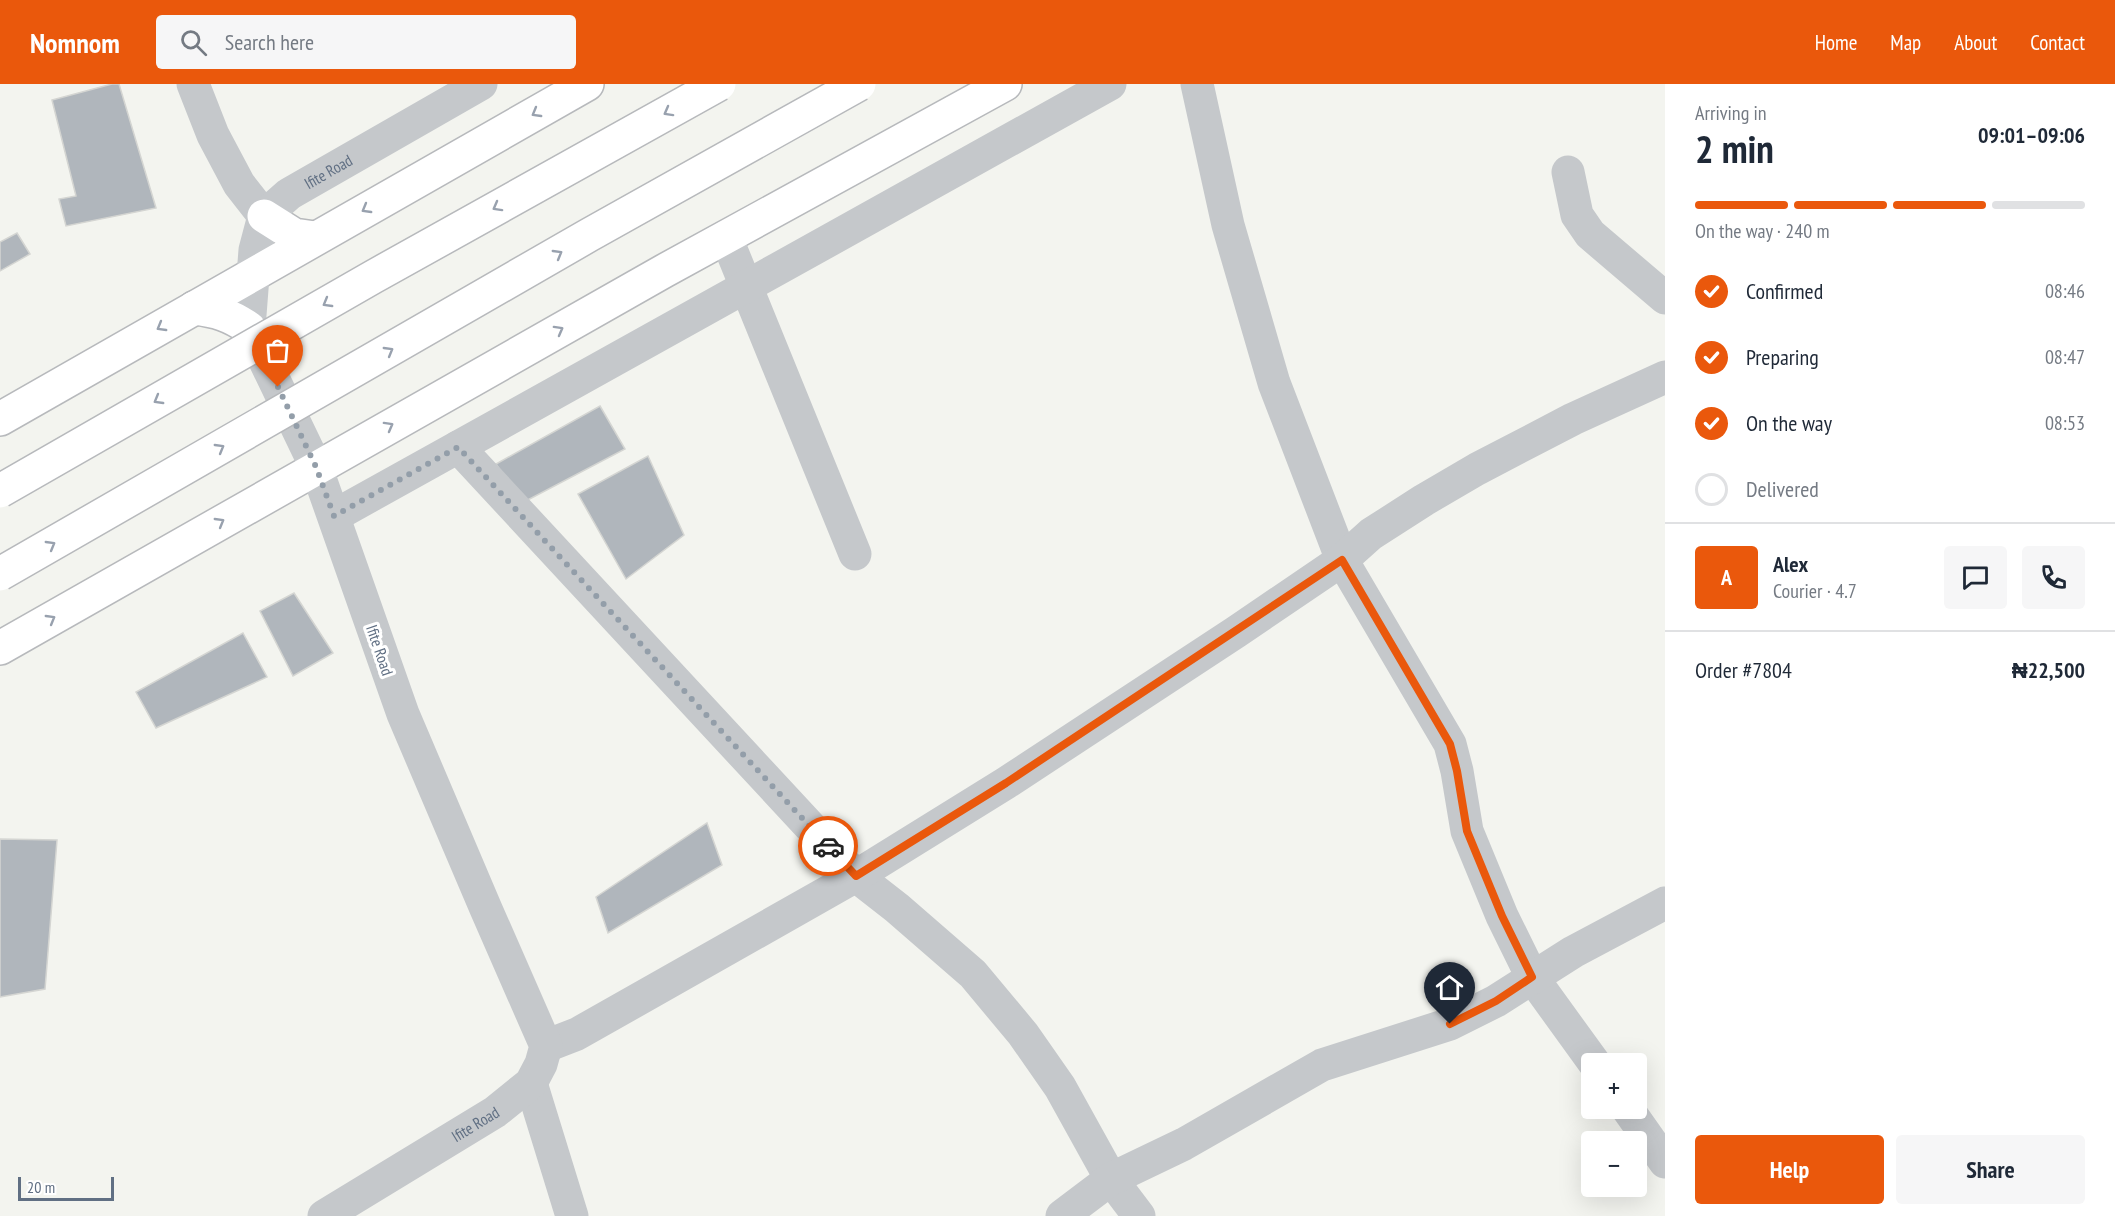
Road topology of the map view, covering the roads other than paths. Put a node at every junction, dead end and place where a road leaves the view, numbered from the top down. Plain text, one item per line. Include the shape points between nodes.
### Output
1 (193, 84) edge
2 (481, 84) edge
3 (587, 84) edge
4 (719, 84) edge
5 (859, 84) edge
6 (1005, 84) edge
7 (1110, 84) edge
8 (1197, 84) edge
9 (1568, 172) dead end
10 (264, 216) junction
11 (726, 237) junction
12 (315, 238) junction
13 (253, 273) junction
14 (746, 286) junction
15 (1665, 298) edge
16 (194, 308) junction
17 (249, 328) junction
18 (1665, 377) edge
19 (0, 419) edge
20 (458, 447) junction
21 (316, 467) junction
22 (0, 491) edge
23 (334, 516) junction
24 (855, 554) dead end
25 (1342, 560) junction
26 (0, 574) edge
27 (0, 648) edge
28 (856, 876) junction
29 (1665, 903) edge
30 (1532, 977) junction
31 (546, 1046) junction
32 (1587, 1053) edge
33 (531, 1083) junction
34 (1636, 1119) edge
35 (1665, 1162) edge
36 (1111, 1179) junction
37 (324, 1216) edge
38 (572, 1216) edge
39 (1062, 1216) edge
40 (1139, 1216) edge

1 - 10 street via 213,135 239,184
2 - 10 street, Ifite Road via 289,194
3 -> 12 highway
4 -> 22 highway, bridge
26 -> 5 highway, bridge
6 - 11 highway
7 - 14 street
8 - 25 street via 1228,225 1274,383
9 - 15 street via 1577,215 1590,234
10 - 12 highway via 294,235
10 - 13 street, Ifite Road
11 - 14 street
21 -> 11 highway
12 - 13 highway
13 - 16 highway
13 - 17 street, Ifite Road
14 - 20 street
14 - 24 street
16 - 17 highway via 232,316
16 -> 19 highway
17 - 21 street, Ifite Road
18 - 25 street via 1477,469 1371,534
20 - 23 street
20 - 28 street
21 - 23 street, Ifite Road
27 -> 21 highway
23 - 31 street, Ifite Road via 403,714
25 - 28 street via 1006,783
25 - 30 street via 1450,744 1467,831
28 - 31 street via 577,1034
28 - 36 street via 980,982 1060,1087
29 - 30 street
30 - 32 street
30 - 36 street via 1450,1024 1322,1065 1184,1144
31 - 33 street, Ifite Road
33 - 37 street, Ifite Road via 495,1112
33 - 38 street
34 - 35 street
36 - 39 street
36 - 40 street

